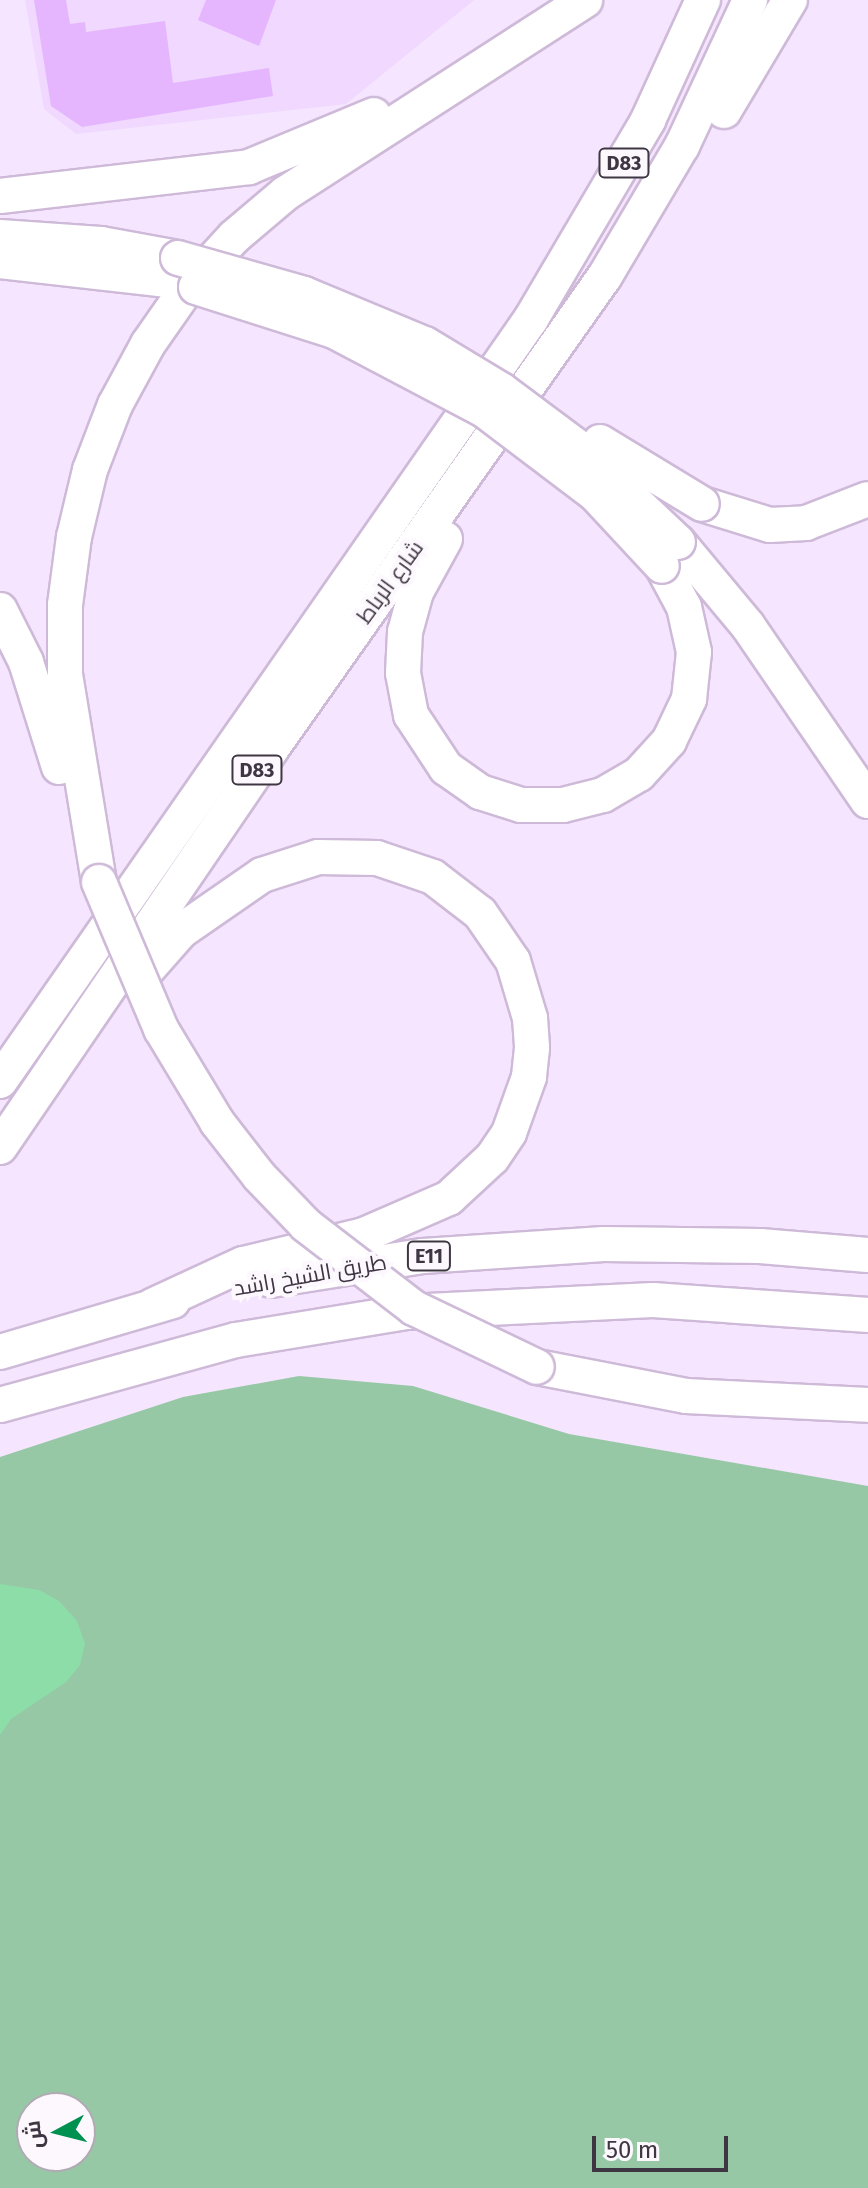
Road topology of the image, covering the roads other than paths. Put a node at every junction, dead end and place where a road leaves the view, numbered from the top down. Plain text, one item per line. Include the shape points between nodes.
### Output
1 (585, 0) edge
2 (703, 0) edge
3 (750, 0) edge
4 (790, 0) edge
5 (491, 62) junction
6 (0, 171) edge
7 (99, 186) junction
8 (0, 196) edge
9 (0, 237) edge
10 (0, 261) edge
11 (173, 269) junction
12 (605, 276) junction
13 (462, 365) junction
14 (522, 398) junction
15 (868, 499) edge
16 (670, 554) junction
17 (0, 610) edge
18 (868, 801) edge
19 (99, 882) junction
20 (0, 1081) edge
21 (36, 1095) junction
22 (0, 1147) edge
23 (868, 1255) edge
24 (152, 1306) junction
25 (868, 1315) edge
26 (0, 1352) edge
27 (0, 1405) edge
28 (868, 1405) edge

1 - 5 highway
2 - 20 highway, شارع الرباط / D83 via 648,120 531,319
3 - 12 highway, شارع الرباط / D83 via 682,146
4 - 12 highway via 673,195
5 - 7 highway via 249,167
5 - 19 highway via 286,193 234,237 179,299 115,405 80,510 65,605 68,702
6 - 7 highway
7 - 8 highway
9 - 11 highway via 101,244
10 - 11 highway
11 - 13 highway, bridge via 304,294 412,338
11 - 16 highway, bridge via 334,331 459,396 560,464
12 - 14 highway, شارع الرباط / D83
13 - 15 highway, bridge via 528,393 702,504 770,525 806,523
13 - 16 highway, bridge via 576,446
14 - 16 highway via 495,460 425,572 410,611 402,653 405,695 431,752 462,781 521,805 583,801 639,774 675,731 693,676 691,629
14 - 21 highway, شارع الرباط / D83 via 272,748
16 - 18 highway via 748,626
17 - 19 highway via 44,710 73,824
19 - 28 highway, bridge via 161,1029 217,1122 306,1225 392,1293 474,1341 537,1367 686,1396
21 - 22 highway, شارع الرباط / D83
21 - 24 highway via 80,1055 181,931 238,889 289,864 362,856 433,877 480,913 513,961 530,1018 529,1077 509,1133 472,1180 449,1198 393,1225 243,1264
23 - 24 highway, طريق الشيخ راشد / E11 via 682,1243 514,1248 333,1268
24 - 26 highway, طريق الشيخ راشد / E11
25 - 27 highway via 653,1300 407,1312 194,1350

